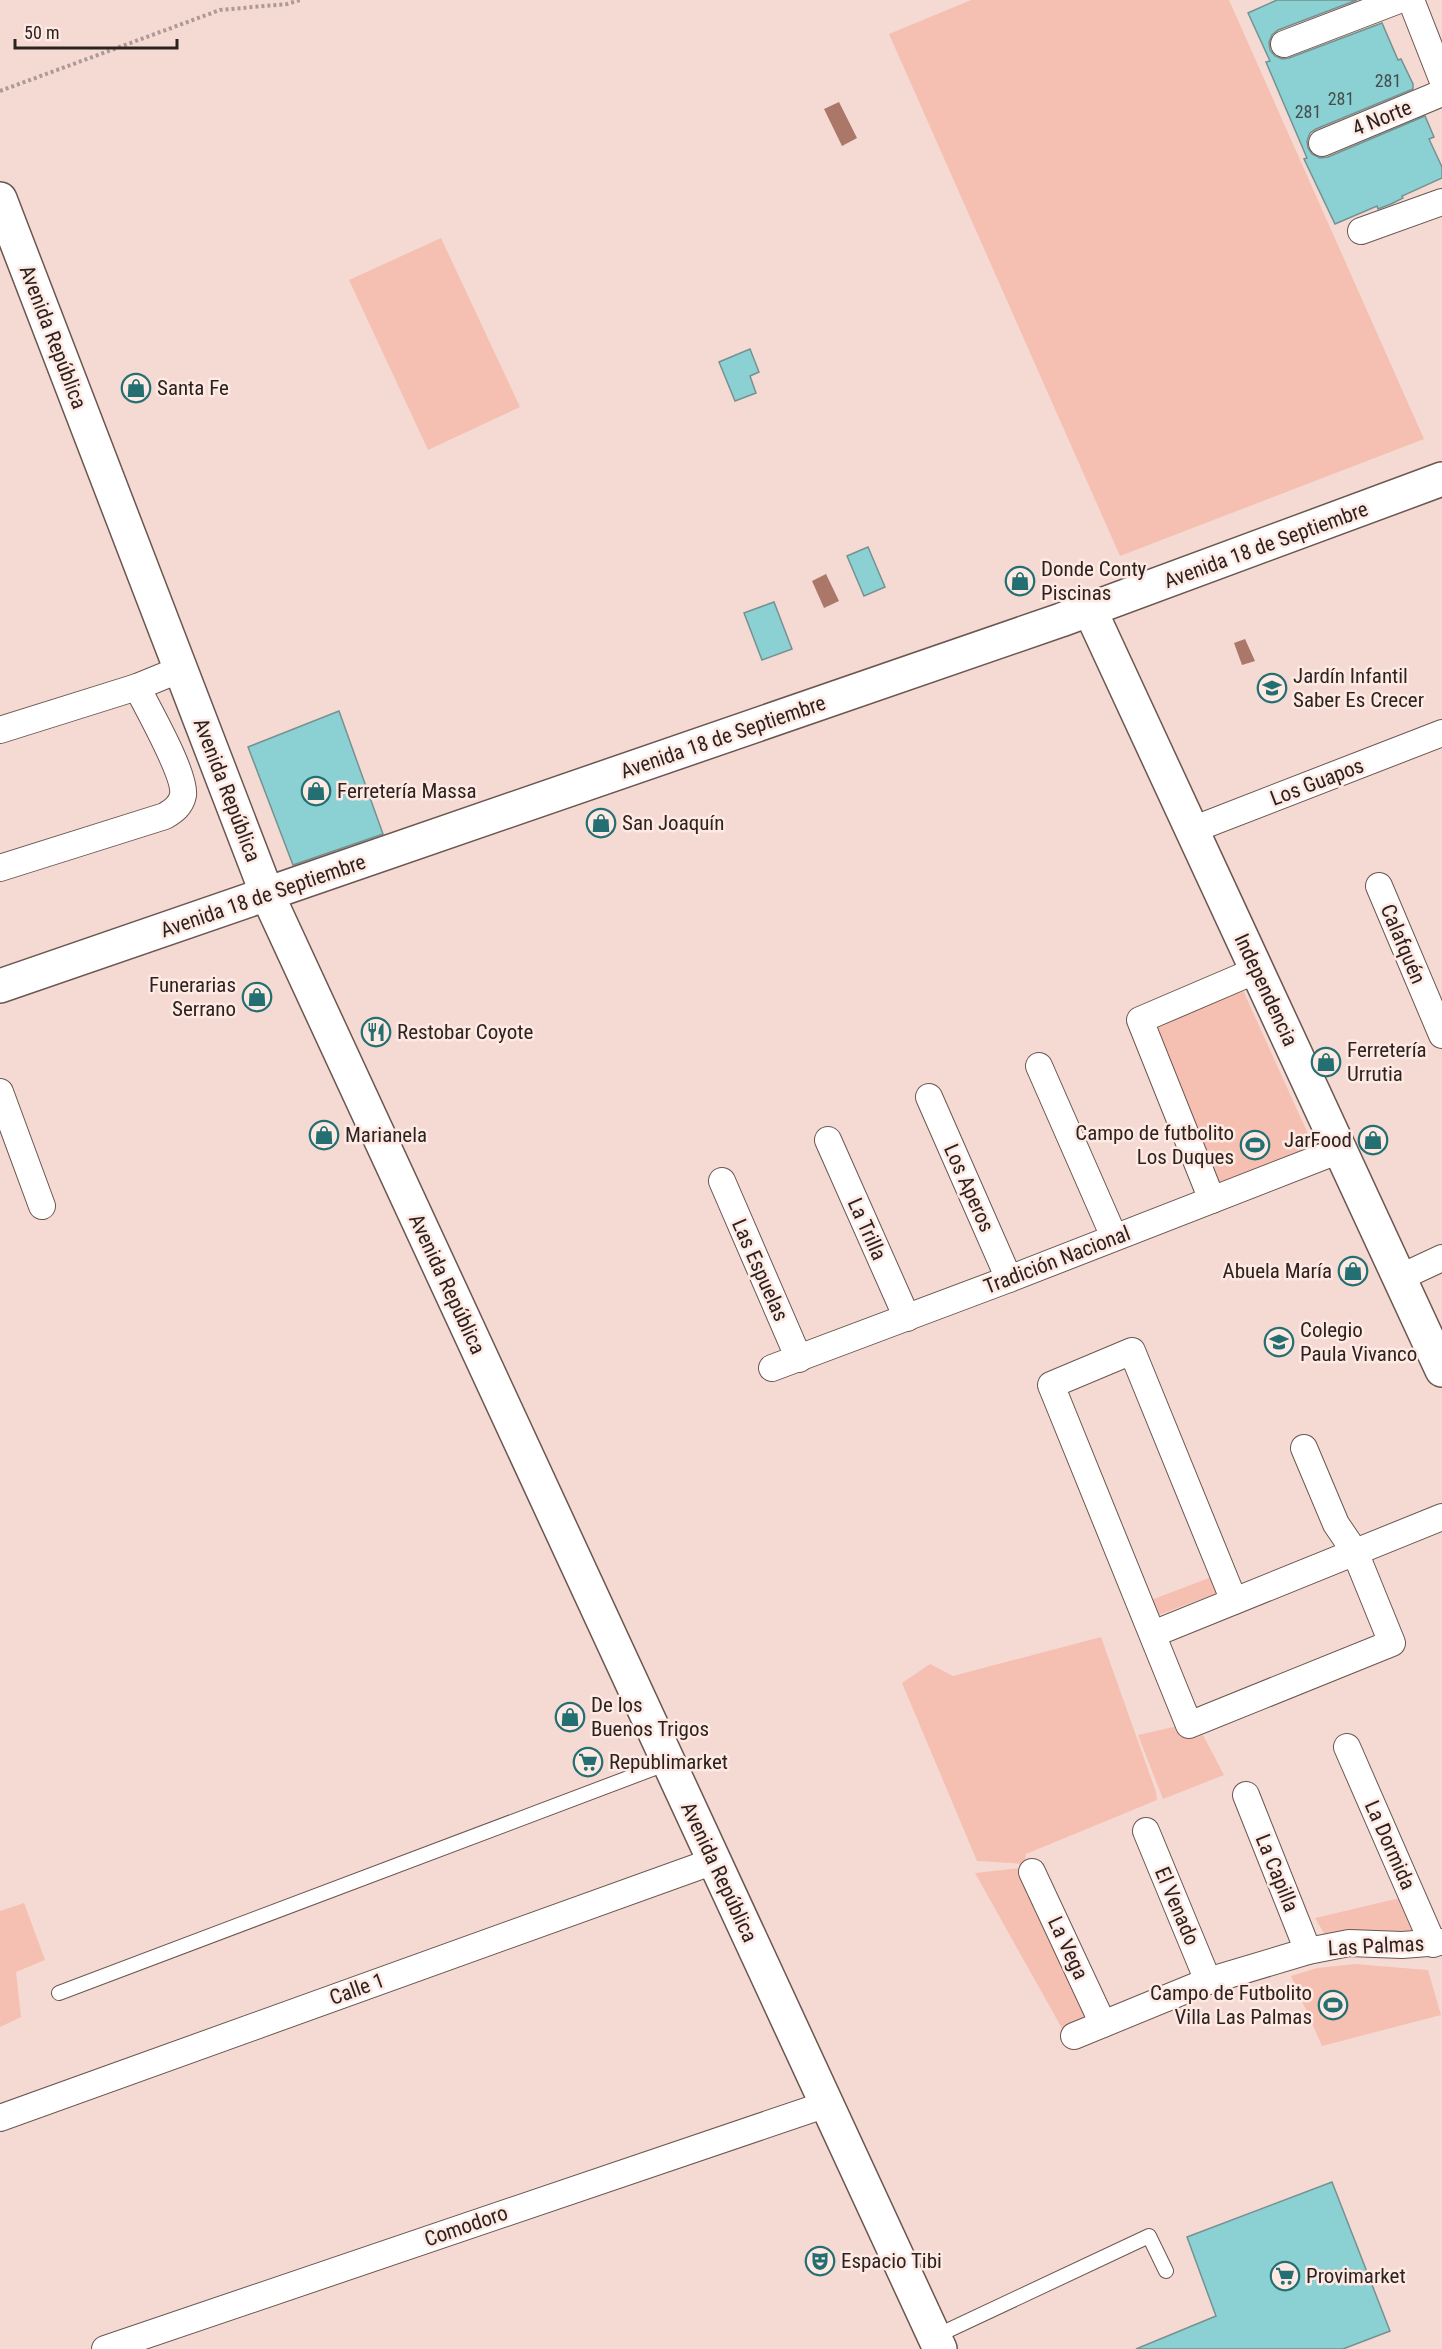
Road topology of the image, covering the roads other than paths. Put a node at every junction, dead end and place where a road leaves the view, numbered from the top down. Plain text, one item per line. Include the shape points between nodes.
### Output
1 (1399, 0) edge
2 (1411, 0) edge
3 (1284, 44) dead end
4 (1442, 79) edge
5 (1442, 93) edge
6 (1322, 143) dead end
7 (0, 199) edge
8 (1442, 202) edge
9 (1361, 231) dead end
10 (1442, 479) edge
11 (1090, 610) junction
12 (181, 669) junction
13 (137, 687) junction
14 (0, 730) edge
15 (1442, 733) edge
16 (1192, 830) junction
17 (0, 868) edge
18 (1379, 886) dead end
19 (267, 894) junction
20 (1257, 970) junction
21 (0, 986) edge
22 (1439, 1021) edge
23 (1039, 1066) dead end
24 (0, 1092) edge
25 (929, 1097) dead end
26 (828, 1140) dead end
27 (1340, 1150) junction
28 (722, 1181) dead end
29 (1212, 1200) junction
30 (42, 1206) dead end
31 (1114, 1237) junction
32 (1442, 1258) edge
33 (1399, 1278) junction
34 (1009, 1279) junction
35 (907, 1318) junction
36 (799, 1359) junction
37 (772, 1368) dead end
38 (1442, 1370) edge
39 (1304, 1448) dead end
40 (1442, 1517) edge
41 (1355, 1552) junction
42 (1234, 1601) junction
43 (1153, 1634) junction
44 (1347, 1747) dead end
45 (669, 1762) junction
46 (1246, 1796) dead end
47 (1146, 1831) dead end
48 (714, 1860) junction
49 (1032, 1872) dead end
50 (1438, 1943) edge
51 (1308, 1951) junction
52 (1208, 1981) junction
53 (59, 1993) dead end
54 (1103, 2024) junction
55 (1074, 2036) dead end
56 (826, 2104) junction
57 (0, 2118) edge
58 (1166, 2271) dead end
59 (937, 2343) edge
60 (105, 2349) edge

1 - 3 street
2 - 4 street
5 - 6 street, 4 Norte
7 - 12 main road, Avenida República
8 - 9 street
10 - 11 main road, Avenida 18 de Septiembre
11 - 16 main road, Independencia
11 - 19 main road, Avenida 18 de Septiembre
12 - 13 street
12 - 19 main road, Avenida República
13 - 14 street
13 - 17 street via 178,772 183,799 176,810
15 - 16 street, Los Guapos
16 - 20 main road, Independencia
18 - 22 street, Calafquén
19 - 21 main road, Avenida 18 de Septiembre
19 - 45 main road, Avenida República
20 - 27 main road, Independencia
20 - 29 street via 1140,1020
23 - 31 street
24 - 30 street
25 - 34 street, Los Aperos
26 - 35 street, La Trilla
27 - 29 street, Tradición Nacional
27 - 33 main road, Independencia
28 - 36 street, Las Espuelas
29 - 31 street, Tradición Nacional
31 - 34 street, Tradición Nacional
32 - 33 street
33 - 38 main road, Independencia
34 - 35 street, Tradición Nacional
35 - 36 street, Tradición Nacional
36 - 37 street, Tradición Nacional
39 - 41 street via 1336,1524
40 - 41 street
41 - 42 street
41 - 43 street via 1392,1643 1371,1652 1189,1725
42 - 43 street
42 - 43 street via 1132,1352 1122,1356 1051,1385
44 - 50 street, La Dormida
45 - 48 main road, Avenida República
45 - 53 lane
46 - 51 street, La Capilla
47 - 52 street, El Venado
48 - 56 main road, Avenida República
48 - 57 street, Calle 1
49 - 54 street, La Vega
50 - 51 street, Las Palmas via 1349,1943
51 - 52 street, Las Palmas
52 - 54 street, Las Palmas
54 - 55 street, Las Palmas
56 - 59 main road, Avenida República
56 - 60 street, Comodoro
58 - 59 lane via 1149,2236

